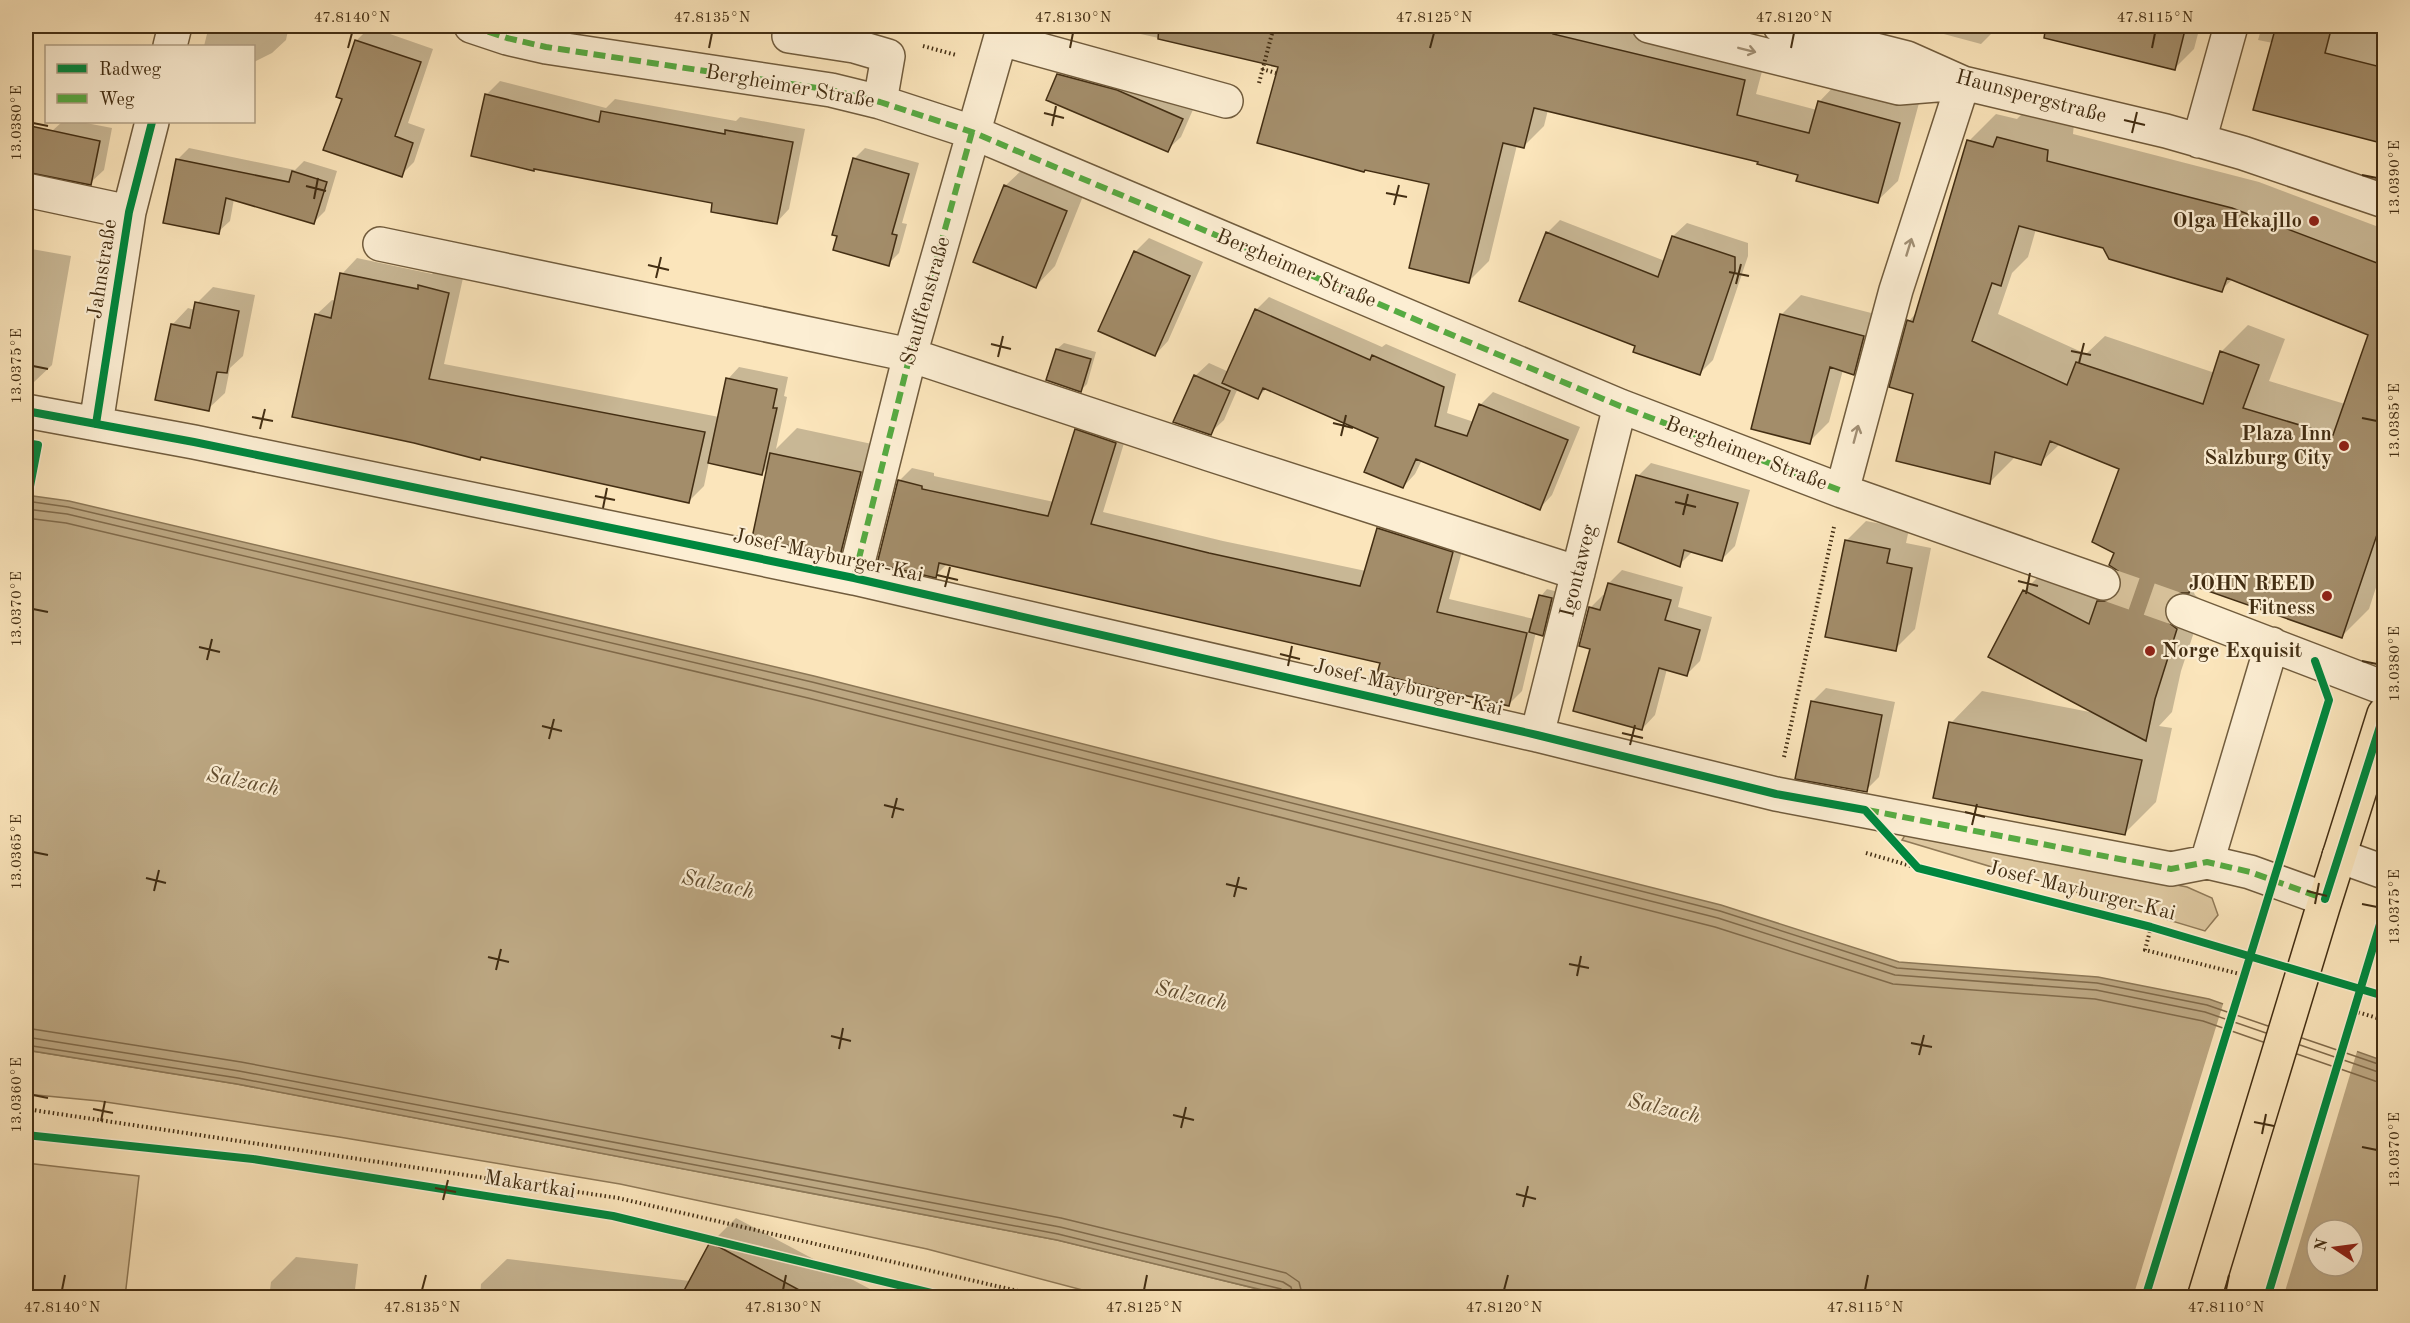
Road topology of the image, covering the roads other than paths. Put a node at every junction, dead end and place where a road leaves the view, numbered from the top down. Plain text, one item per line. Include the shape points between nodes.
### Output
1 (175, 26) edge
2 (471, 26) edge
3 (1649, 26) edge
4 (1780, 26) edge
5 (2231, 26) edge
6 (1003, 32) edge
7 (789, 36) dead end
8 (1867, 36) edge
9 (170, 45) edge
10 (1963, 83) junction
11 (1226, 100) dead end
12 (880, 102) junction
13 (152, 123) edge
14 (972, 132) junction
15 (2199, 141) junction
16 (26, 190) edge
17 (2385, 201) edge
18 (129, 212) junction
19 (380, 244) dead end
20 (910, 355) junction
21 (1620, 406) junction
22 (26, 411) edge
23 (96, 424) junction
24 (1842, 491) junction
25 (1578, 573) junction
26 (854, 578) junction
27 (2103, 583) tunnel mouth
28 (2183, 611) tunnel mouth
29 (2272, 644) junction
30 (2385, 688) edge
31 (2385, 714) edge
32 (1537, 735) junction
33 (2339, 856) junction
34 (2207, 862) junction
35 (2385, 872) edge
36 (2324, 903) junction
37 (2204, 1298) edge

1 - 9 street
2 - 12 street, Bergheimer Straße via 546,47 831,90
3 -> 10 street via 1899,88
4 - 8 street, Haunspergstraße
5 - 15 street
6 - 11 street
6 - 14 street, Stauffenstraße
7 - 12 street via 854,46 888,56
8 - 10 street, Haunspergstraße
10 - 15 street, Haunspergstraße
24 -> 10 street via 1896,290
12 - 14 street, Bergheimer Straße
13 - 18 street, Jahnstraße
14 - 20 street, Stauffenstraße
14 - 21 street, Bergheimer Straße
15 - 17 street, Haunspergstraße
16 - 18 street
18 - 23 street, Jahnstraße
19 - 20 street
20 - 25 street
20 - 26 street, Stauffenstraße
21 - 24 street, Bergheimer Straße
21 - 25 street, Igontaweg
22 - 23 street, Josef-Mayburger-Kai
23 - 26 street, Josef-Mayburger-Kai
24 - 27 street, Bergheimer Straße
25 - 32 street, Igontaweg
26 - 32 street, Josef-Mayburger-Kai
28 - 29 street
29 - 30 street
29 - 34 street
31 - 33 main road
32 - 34 street, Josef-Mayburger-Kai via 1776,794 2170,869
33 - 35 street
33 - 36 main road
34 - 36 street, Josef-Mayburger-Kai via 2250,872
36 - 37 main road

